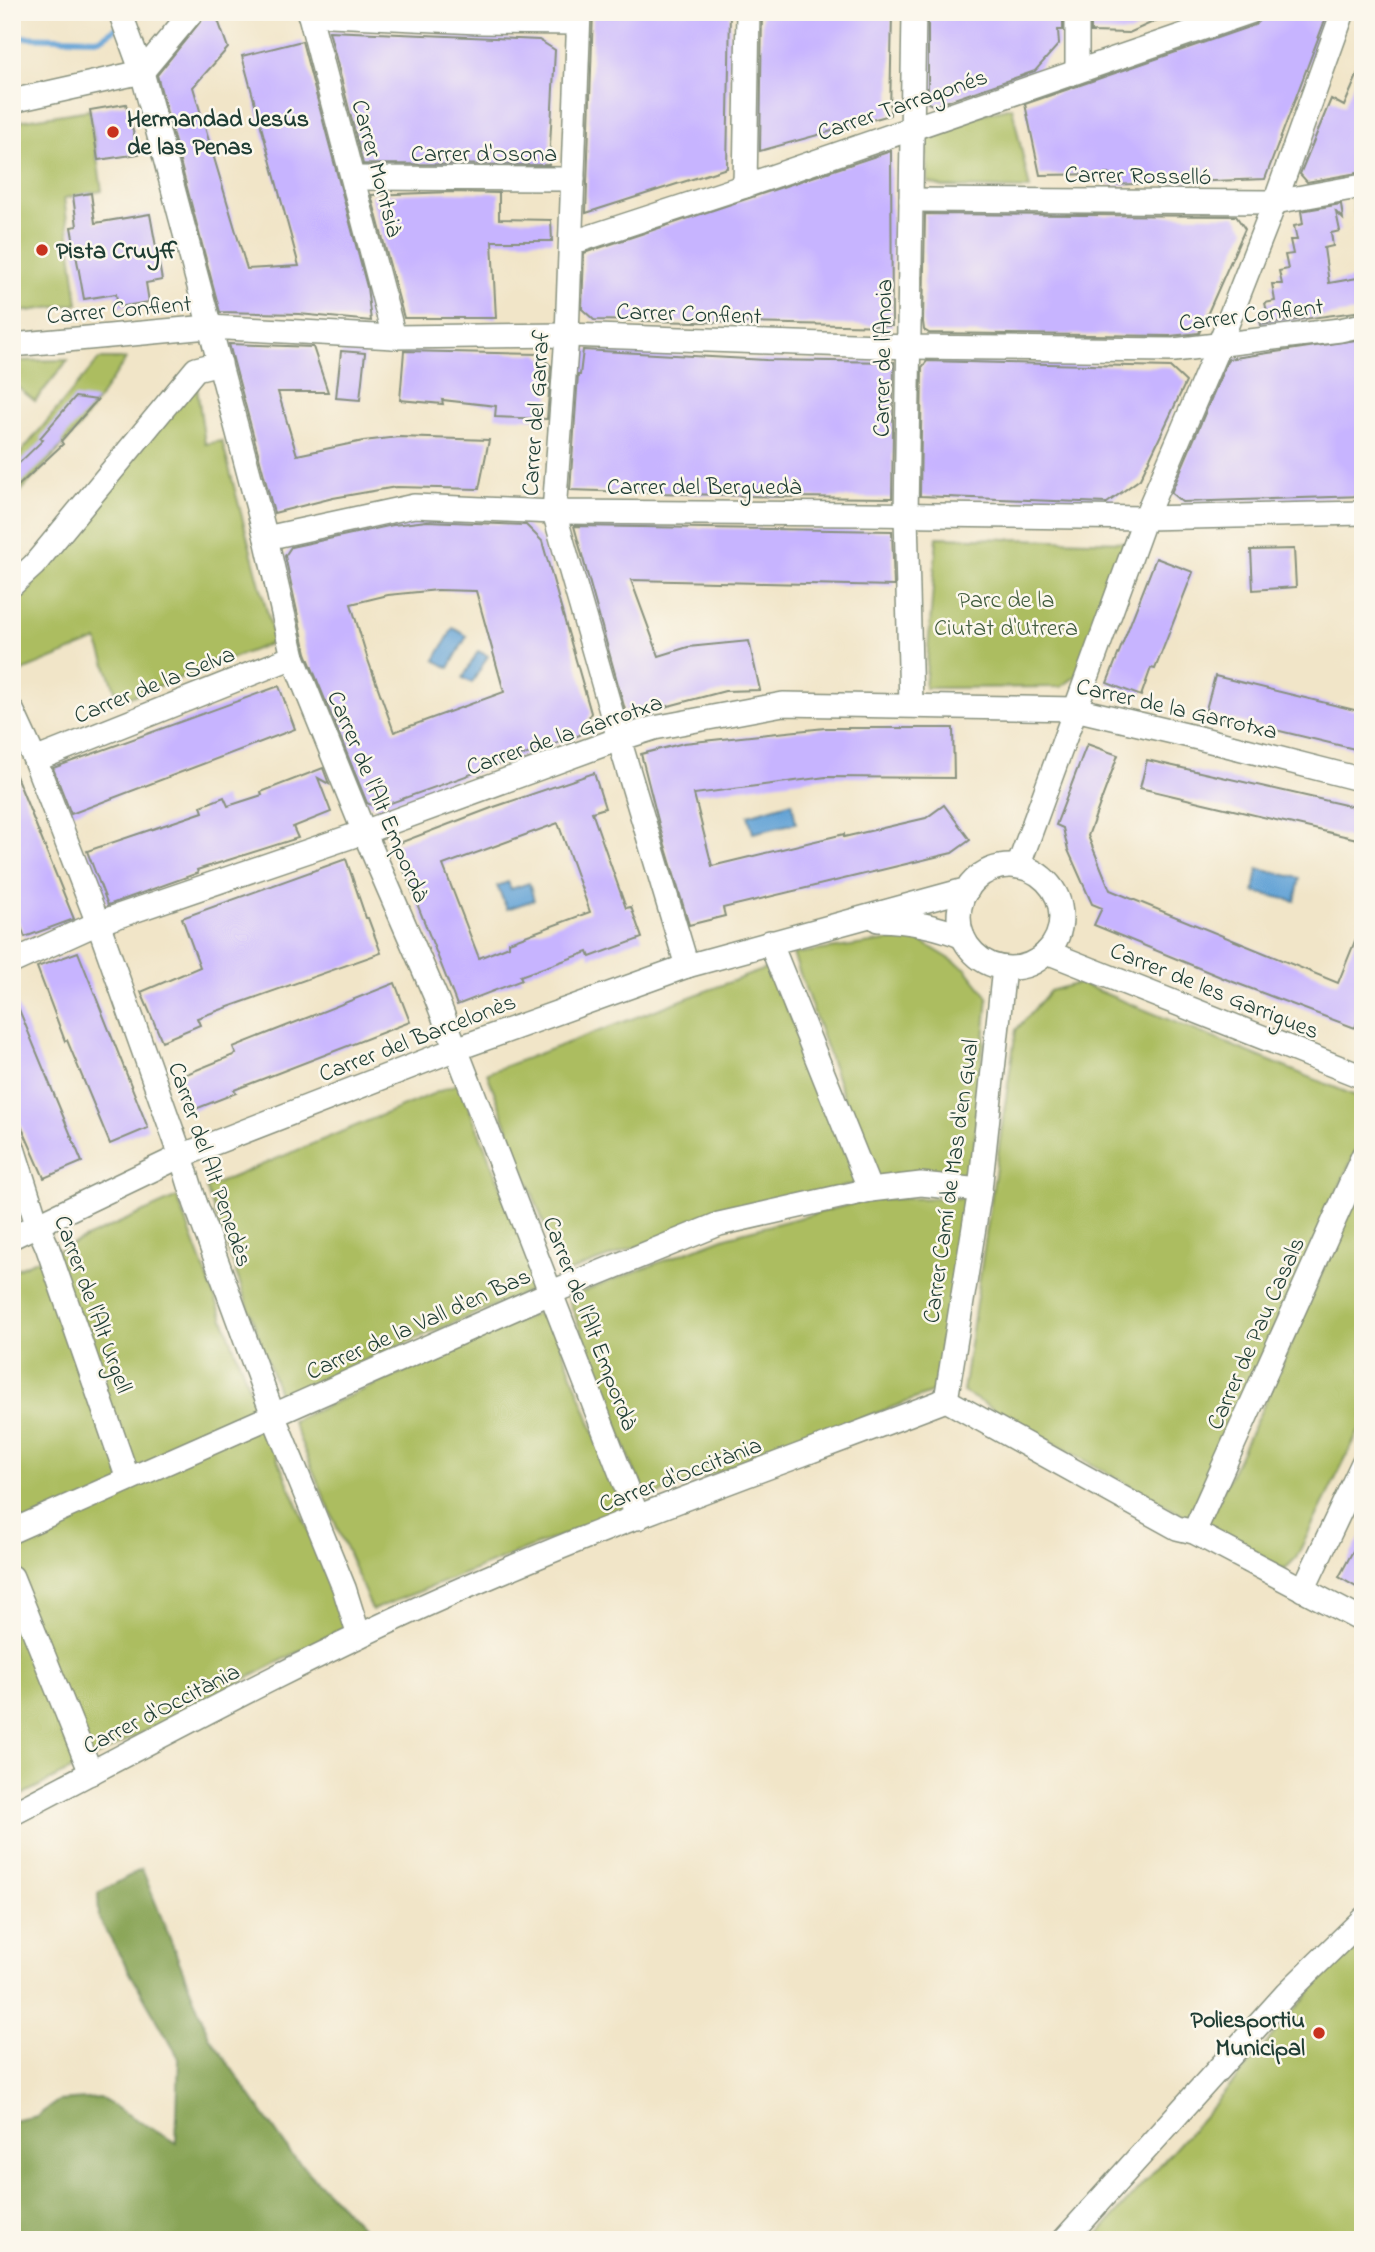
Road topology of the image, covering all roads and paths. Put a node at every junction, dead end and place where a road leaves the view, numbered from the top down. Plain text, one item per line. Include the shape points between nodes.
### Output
1 (120, 12) edge
2 (192, 12) edge
3 (748, 12) edge
4 (914, 12) edge
5 (1077, 12) edge
6 (1250, 12) edge
7 (1343, 12) edge
8 (309, 13) edge
9 (1217, 17) edge
10 (578, 18) edge
11 (1077, 71) junction
12 (142, 72) junction
13 (12, 101) edge
14 (912, 129) junction
15 (354, 178) junction
16 (573, 179) junction
17 (745, 186) junction
18 (1363, 186) edge
19 (911, 200) junction
20 (1275, 202) junction
21 (571, 243) junction
22 (1363, 325) edge
23 (208, 327) junction
24 (568, 335) junction
25 (394, 337) junction
26 (12, 345) edge
27 (1219, 345) junction
28 (908, 347) junction
29 (220, 363) junction
30 (554, 512) junction
31 (1363, 513) edge
32 (906, 515) junction
33 (1145, 518) junction
34 (266, 538) junction
35 (12, 585) edge
36 (293, 657) junction
37 (911, 705) junction
38 (1075, 709) junction
39 (12, 710) edge
40 (619, 739) junction
41 (35, 760) junction
42 (1363, 780) edge
43 (364, 832) junction
44 (1018, 867) junction
45 (968, 889) junction
46 (854, 920) junction
47 (98, 923) junction
48 (963, 937) junction
49 (769, 942) junction
50 (1048, 951) junction
51 (12, 962) edge
52 (687, 966) junction
53 (1004, 968) junction
54 (456, 1049) junction
55 (1363, 1077) edge
56 (12, 1145) edge
57 (181, 1156) junction
58 (1363, 1156) edge
59 (870, 1190) junction
60 (980, 1190) junction
61 (37, 1224) junction
62 (12, 1237) edge
63 (552, 1292) junction
64 (946, 1400) junction
65 (273, 1415) junction
66 (1363, 1464) edge
67 (128, 1479) junction
68 (638, 1518) junction
69 (12, 1531) edge
70 (1194, 1532) junction
71 (12, 1577) edge
72 (1295, 1586) junction
73 (1363, 1621) edge
74 (359, 1636) junction
75 (91, 1773) junction
76 (12, 1814) edge
77 (1363, 1919) edge
78 (1064, 2240) edge

1 - 12 street, Carrer de l'Alt Empordà
2 - 12 street
3 - 17 street
4 - 14 street, Carrer de l'Anoia
5 - 11 street
6 - 9 street, Carrer Tarragonés
7 - 20 street
8 - 10 street via 478,22
8 - 15 street, Carrer Montsià
9 - 11 street, Carrer Tarragonés
10 - 16 street, Carrer del Garraf
11 - 14 street, Carrer Tarragonés
12 - 13 street
12 - 23 street, Carrer de l'Alt Empordà
14 - 17 street, Carrer Tarragonés
14 - 19 street, Carrer de l'Anoia
15 - 16 street, Carrer d'Osona
15 - 25 street, Carrer Montsià
16 - 21 street, Carrer del Garraf
17 - 21 street, Carrer Tarragonés
18 - 20 street, Carrer Rosselló
19 - 20 street, Carrer Rosselló
19 - 28 street, Carrer de l'Anoia
20 - 27 street
21 - 24 street, Carrer del Garraf
22 - 27 street, Carrer Conflent
23 - 25 street, Carrer Conflent
23 - 26 street, Carrer Conflent
23 - 29 street, Carrer de l'Alt Empordà
24 - 25 street, Carrer Conflent
24 - 28 street, Carrer Conflent
24 - 30 street, Carrer del Garraf
27 - 28 street, Carrer Conflent via 1174,350
27 - 33 street
28 - 32 street, Carrer de l'Anoia
29 - 34 street, Carrer de l'Alt Empordà
29 - 35 street via 196,369 34,565
30 - 32 street, Carrer del Berguedà
30 - 34 street, Carrer del Berguedà via 414,506
30 - 40 street, Carrer del Garraf
31 - 33 street, Carrer del Berguedà
32 - 33 street, Carrer del Berguedà
32 - 37 street, Carrer de l'Anoia
33 - 38 street
34 - 36 street, Carrer de l'Alt Empordà
36 - 41 street, Carrer de la Selva
36 - 43 street, Carrer de l'Alt Empordà
37 - 38 street, Carrer de la Garrotxa
37 - 40 street, Carrer de la Garrotxa via 783,704
38 - 42 street, Carrer de la Garrotxa
38 - 44 street
39 - 41 street, Carrer del Alt Penedès
40 - 43 street, Carrer de la Garrotxa
40 - 52 street, Carrer del Garraf
41 - 47 street, Carrer del Alt Penedès
43 - 47 street, Carrer de la Garrotxa
43 - 54 street, Carrer de l'Alt Empordà
44 - 45 street via 990,870
44 - 50 street via 1049,884 1058,900 1057,936
45 - 46 street, Carrer del Barcelonès
45 - 48 street via 959,912
46 - 48 street, Carrer del Barcelonès via 904,921
46 - 49 street, Carrer del Barcelonès
47 - 51 street, Carrer de la Garrotxa
47 - 57 street, Carrer del Alt Penedès
48 - 53 street via 979,958
49 - 52 street, Carrer del Barcelonès
49 - 59 street
50 - 53 street via 1028,965
50 - 55 street, Carrer de les Garrigues
52 - 54 street, Carrer del Barcelonès
53 - 60 street, Carrer Camí de Mas d'en Gual
54 - 57 street, Carrer del Barcelonès
54 - 63 street, Carrer de l'Alt Empordà
56 - 61 street, Carrer de l'Alt Urgell
57 - 61 street, Carrer del Barcelonès
57 - 65 street, Carrer del Alt Penedès
58 - 70 street, Carrer de Pau Casals
59 - 60 street, Carrer de la Vall d'en Bas via 920,1184
59 - 63 street, Carrer de la Vall d'en Bas via 719,1224
60 - 64 street, Carrer Camí de Mas d'en Gual
61 - 62 street, Carrer del Barcelonès
61 - 67 street, Carrer de l'Alt Urgell
63 - 65 street, Carrer de la Vall d'en Bas
63 - 68 street, Carrer de l'Alt Empordà
64 - 68 street, Carrer d'Occitània
64 - 70 street via 1177,1528
65 - 67 street, Carrer de la Vall d'en Bas
65 - 74 street, Carrer del Alt Penedès
66 - 72 street
67 - 69 street, Carrer de la Vall d'en Bas
68 - 74 street, Carrer d'Occitània
70 - 72 street
71 - 75 street
72 - 73 street
74 - 75 street, Carrer d'Occitània
75 - 76 street, Carrer d'Occitània
77 - 78 street via 1287,1993

